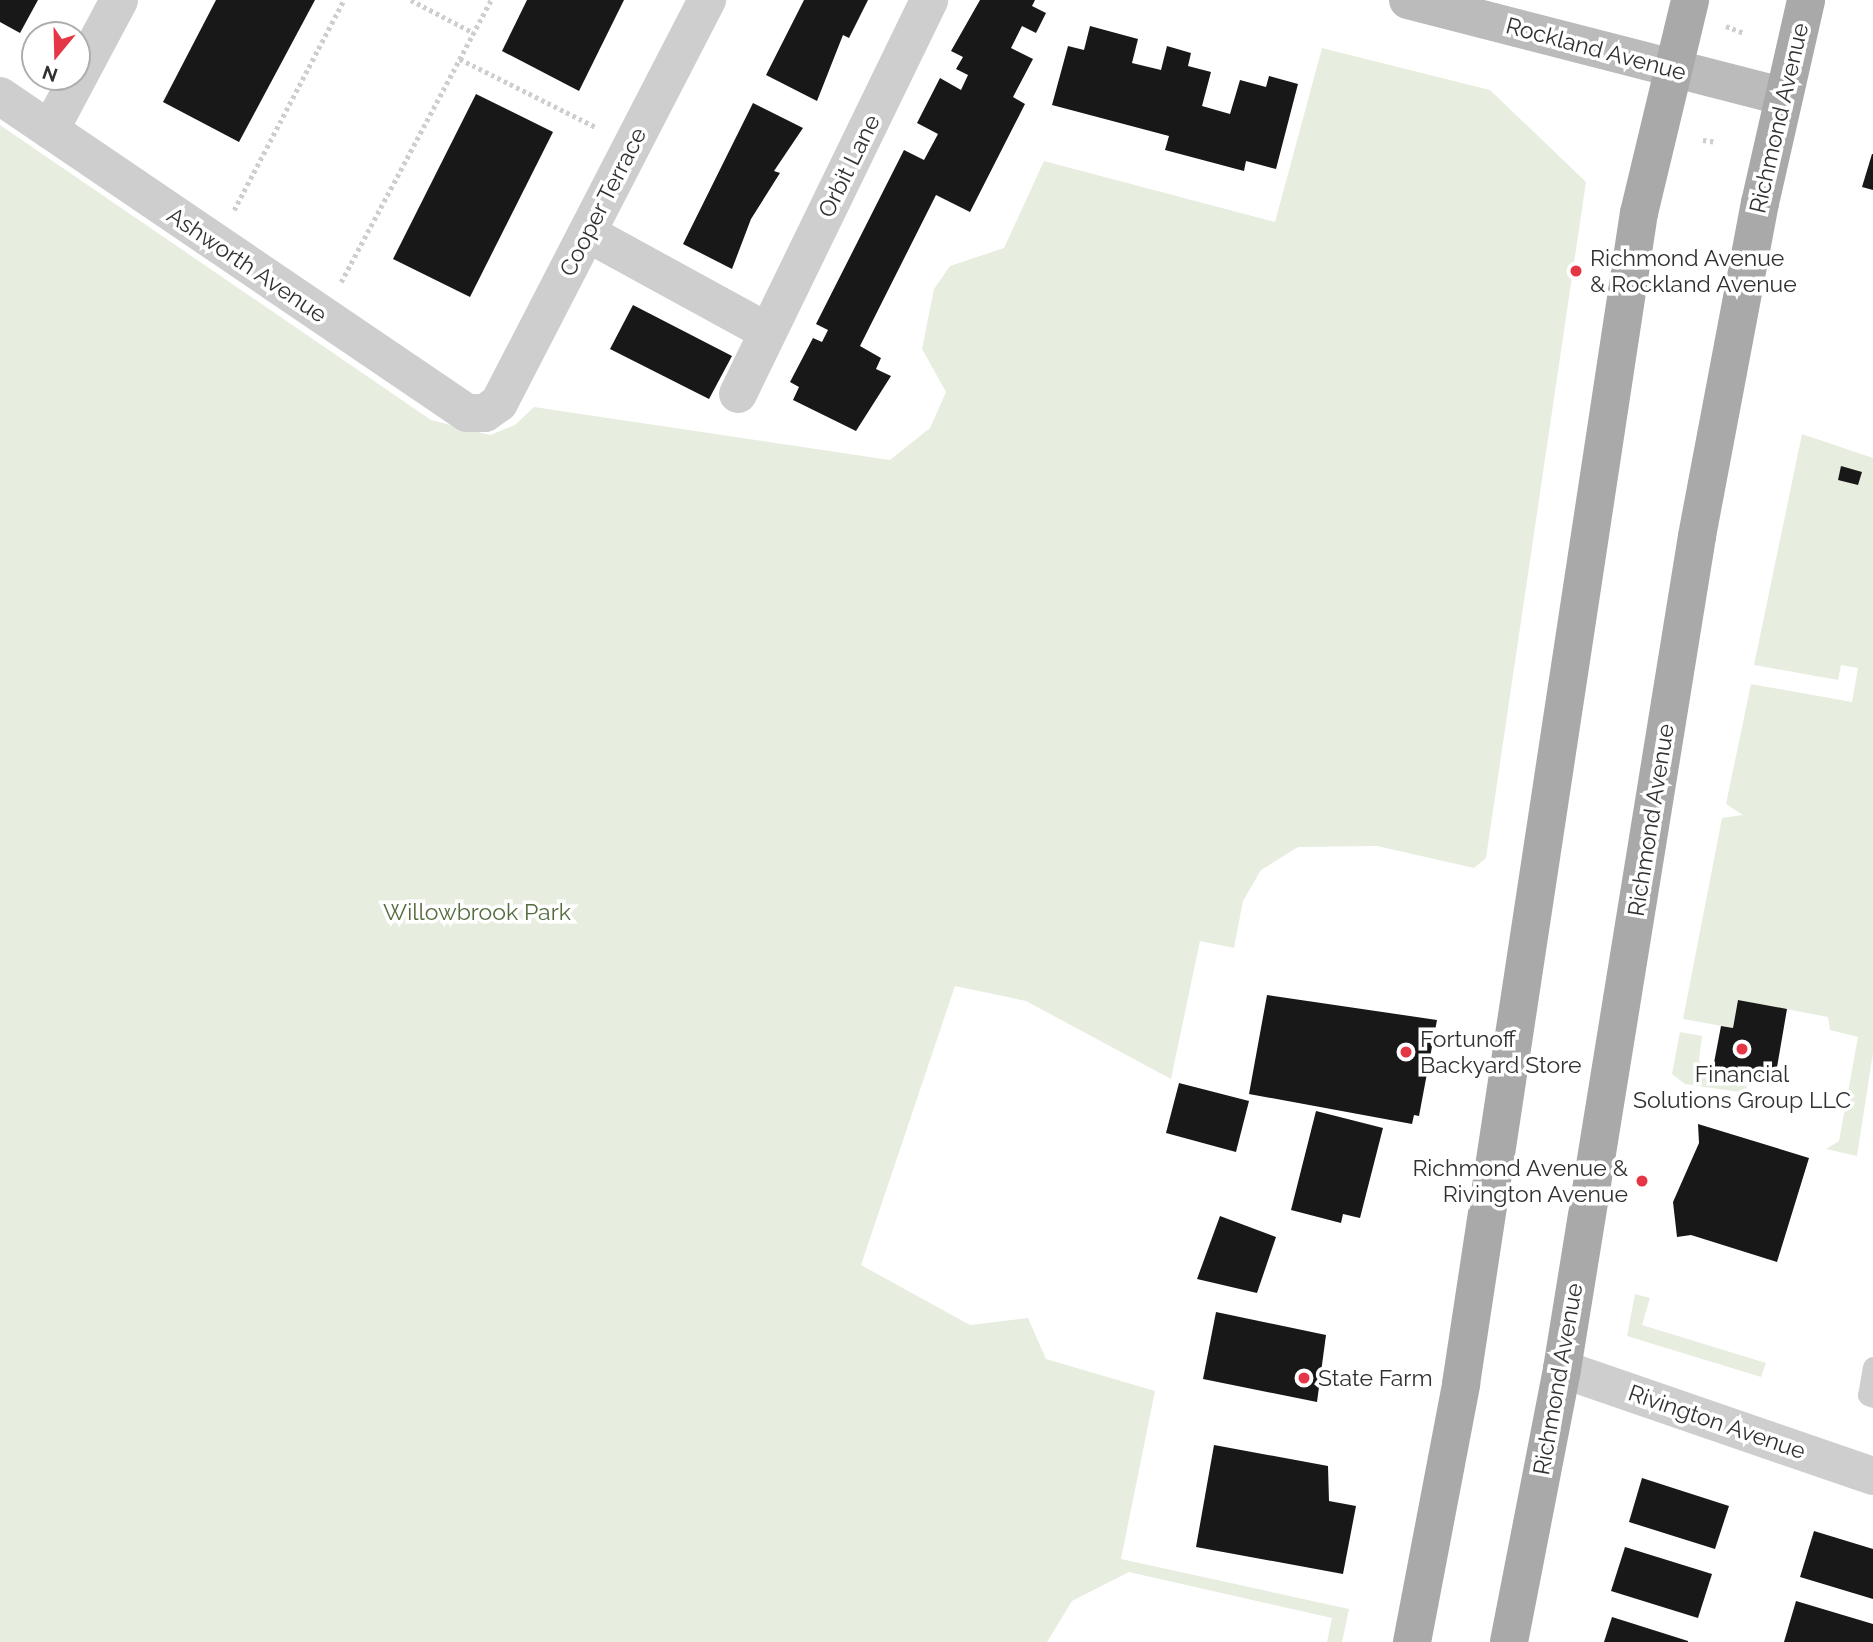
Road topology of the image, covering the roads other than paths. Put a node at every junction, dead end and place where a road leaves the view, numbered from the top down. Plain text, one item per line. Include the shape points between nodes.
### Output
1 (119, 0) edge
2 (707, 0) edge
3 (929, 0) edge
4 (1408, 0) edge
5 (1690, 0) edge
6 (1806, 0) edge
7 (1671, 69) junction
8 (0, 96) edge
9 (1783, 96) junction
10 (50, 130) junction
11 (587, 233) junction
12 (768, 332) junction
13 (738, 394) dead end
14 (499, 403) joint
15 (1873, 1367) edge
16 (1562, 1369) junction
17 (1873, 1397) edge
18 (1873, 1476) edge
19 (1412, 1642) edge
20 (1509, 1642) edge

1 - 10 street
2 - 11 street, Cooper Terrace
3 - 12 street, Orbit Lane
4 - 7 street, Rockland Avenue
5 - 7 main road
6 - 9 main road, Richmond Avenue
7 - 9 street, Rockland Avenue
7 - 19 main road via 1639,213 1461,1384
8 - 10 street, Ashworth Avenue
9 - 16 main road, Richmond Avenue via 1697,536
10 - 14 street, Ashworth Avenue via 467,413 485,413
11 - 12 street
11 - 14 street, Cooper Terrace
12 - 13 street, Orbit Lane
15 - 17 lane via 1868,1395
16 - 18 street, Rivington Avenue
16 - 20 main road, Richmond Avenue

